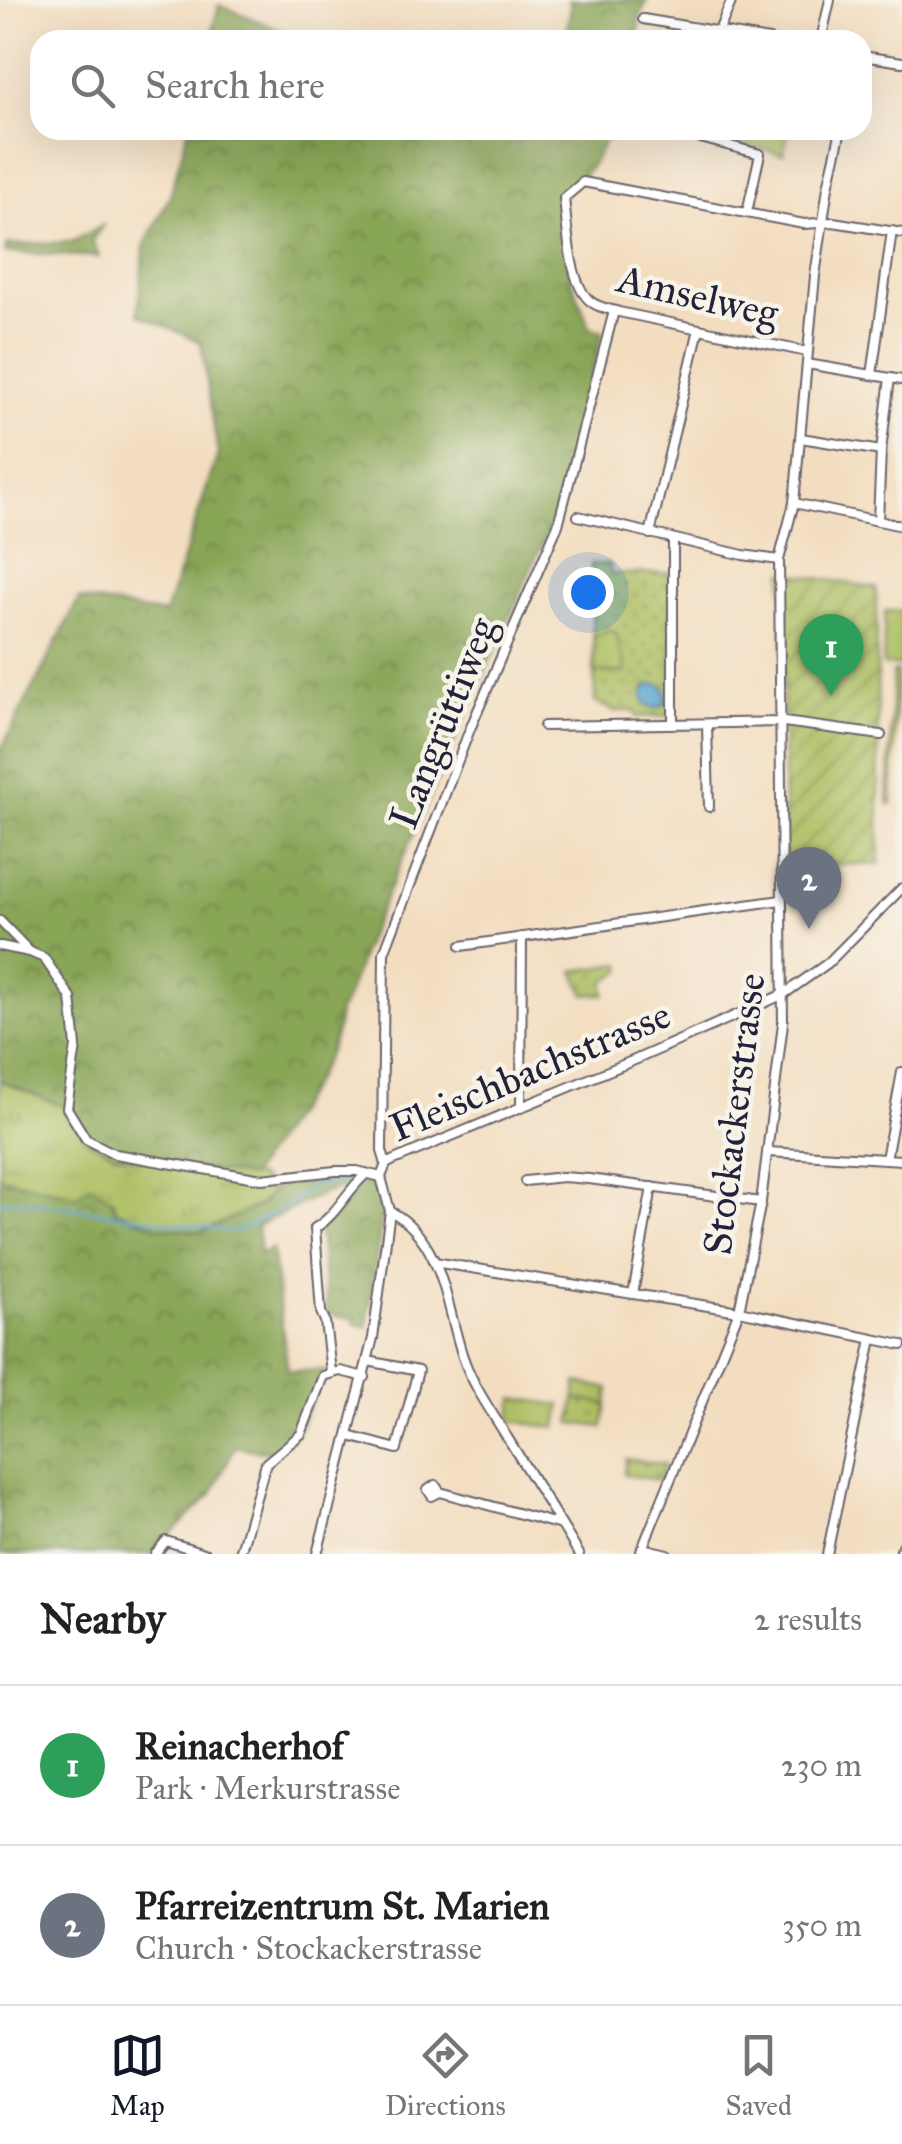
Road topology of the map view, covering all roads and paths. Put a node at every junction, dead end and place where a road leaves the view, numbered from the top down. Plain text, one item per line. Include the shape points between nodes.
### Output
1 (732, 0) edge
2 (830, 0) edge
3 (644, 19) dead end
4 (691, 30) edge
5 (720, 30) edge
6 (823, 30) edge
7 (872, 58) edge
8 (902, 62) edge
9 (708, 140) edge
10 (839, 140) edge
11 (747, 212) junction
12 (822, 223) junction
13 (897, 232) edge
14 (614, 311) junction
15 (699, 329) junction
16 (807, 352) junction
17 (806, 364) junction
18 (872, 375) junction
19 (890, 378) junction
20 (902, 380) edge
21 (801, 438) junction
22 (881, 451) junction
23 (794, 502) junction
24 (578, 516) dead end
25 (878, 521) junction
26 (902, 526) edge
27 (650, 534) junction
28 (672, 539) junction
29 (779, 560) junction
30 (674, 723) junction
31 (780, 723) junction
32 (706, 724) junction
33 (544, 726) dead end
34 (881, 734) dead end
35 (709, 807) dead end
36 (902, 888) edge
37 (781, 900) junction
38 (0, 921) edge
39 (522, 937) junction
40 (0, 946) edge
41 (461, 946) dead end
42 (30, 952) junction
43 (784, 994) junction
44 (902, 1072) edge
45 (521, 1108) junction
46 (768, 1152) junction
47 (886, 1159) junction
48 (902, 1160) edge
49 (386, 1164) junction
50 (366, 1174) junction
51 (381, 1177) junction
52 (526, 1181) dead end
53 (652, 1187) junction
54 (761, 1202) junction
55 (390, 1211) junction
56 (434, 1262) junction
57 (633, 1294) junction
58 (738, 1311) junction
59 (872, 1339) junction
60 (902, 1346) edge
61 (368, 1361) junction
62 (331, 1372) junction
63 (365, 1377) junction
64 (349, 1436) junction
65 (440, 1492) dead end
66 (562, 1525) junction
67 (902, 1546) edge
68 (641, 1551) edge
69 (154, 1554) edge
70 (207, 1554) edge
71 (240, 1554) edge
72 (316, 1554) edge
73 (579, 1554) edge
74 (667, 1554) edge
75 (827, 1554) edge
76 (900, 1554) edge

1 - 5 street
2 - 6 street
3 - 4 street
7 - 8 street
9 - 11 street via 760,154
10 - 12 street, Stockackerstrasse
11 - 12 street
11 - 14 street, Amselweg via 583,182 564,198 575,270 592,303
12 - 13 street
12 - 16 street, Stockackerstrasse
13 - 18 street
14 - 15 street, Amselweg
14 - 49 street, Langrüttiweg via 563,510 384,953
15 - 16 street, Amselweg
15 - 27 street
16 - 17 street, Stockackerstrasse
17 - 18 street
17 - 21 street, Stockackerstrasse
18 - 19 street
19 - 20 street
19 - 22 street
21 - 22 street
21 - 23 street, Stockackerstrasse
22 - 25 street
23 - 25 street
23 - 29 street, Stockackerstrasse
24 - 27 street
25 - 26 street
27 - 28 street
28 - 29 street
28 - 30 street
29 - 31 street, Stockackerstrasse
30 - 32 street
30 - 33 street
31 - 32 street
31 - 34 street
31 - 37 street, Stockackerstrasse
32 - 35 street
36 - 43 street, Fleischbachstrasse via 828,963
37 - 39 street
37 - 43 street, Stockackerstrasse
38 - 42 street
39 - 41 street
39 - 45 street
40 - 42 street
42 - 50 street via 44,958 71,998 76,1046 68,1108 86,1140 115,1154 262,1179
43 - 45 street, Fleischbachstrasse
43 - 46 street, Stockackerstrasse
44 - 47 street
45 - 49 street, Fleischbachstrasse
46 - 47 street
46 - 54 street, Stockackerstrasse
47 - 48 street
49 - 51 street, Fleischbachstrasse
50 - 51 street
50 - 62 street via 315,1228
51 - 55 street
52 - 53 street via 563,1177
53 - 54 street
53 - 57 street
54 - 58 street, Stockackerstrasse
55 - 56 street via 406,1219
55 - 61 street
56 - 57 street
56 - 66 street via 478,1390
57 - 58 street
58 - 59 street
58 - 68 street, Stockackerstrasse
59 - 60 street
59 - 75 street
61 - 63 street
61 - 64 street via 418,1371 396,1449
62 - 63 street
62 - 71 street via 300,1434 266,1462
63 - 64 street
64 - 72 street
65 - 66 street
66 - 73 street
67 - 76 street
68 - 74 street
69 - 70 street via 166,1541

